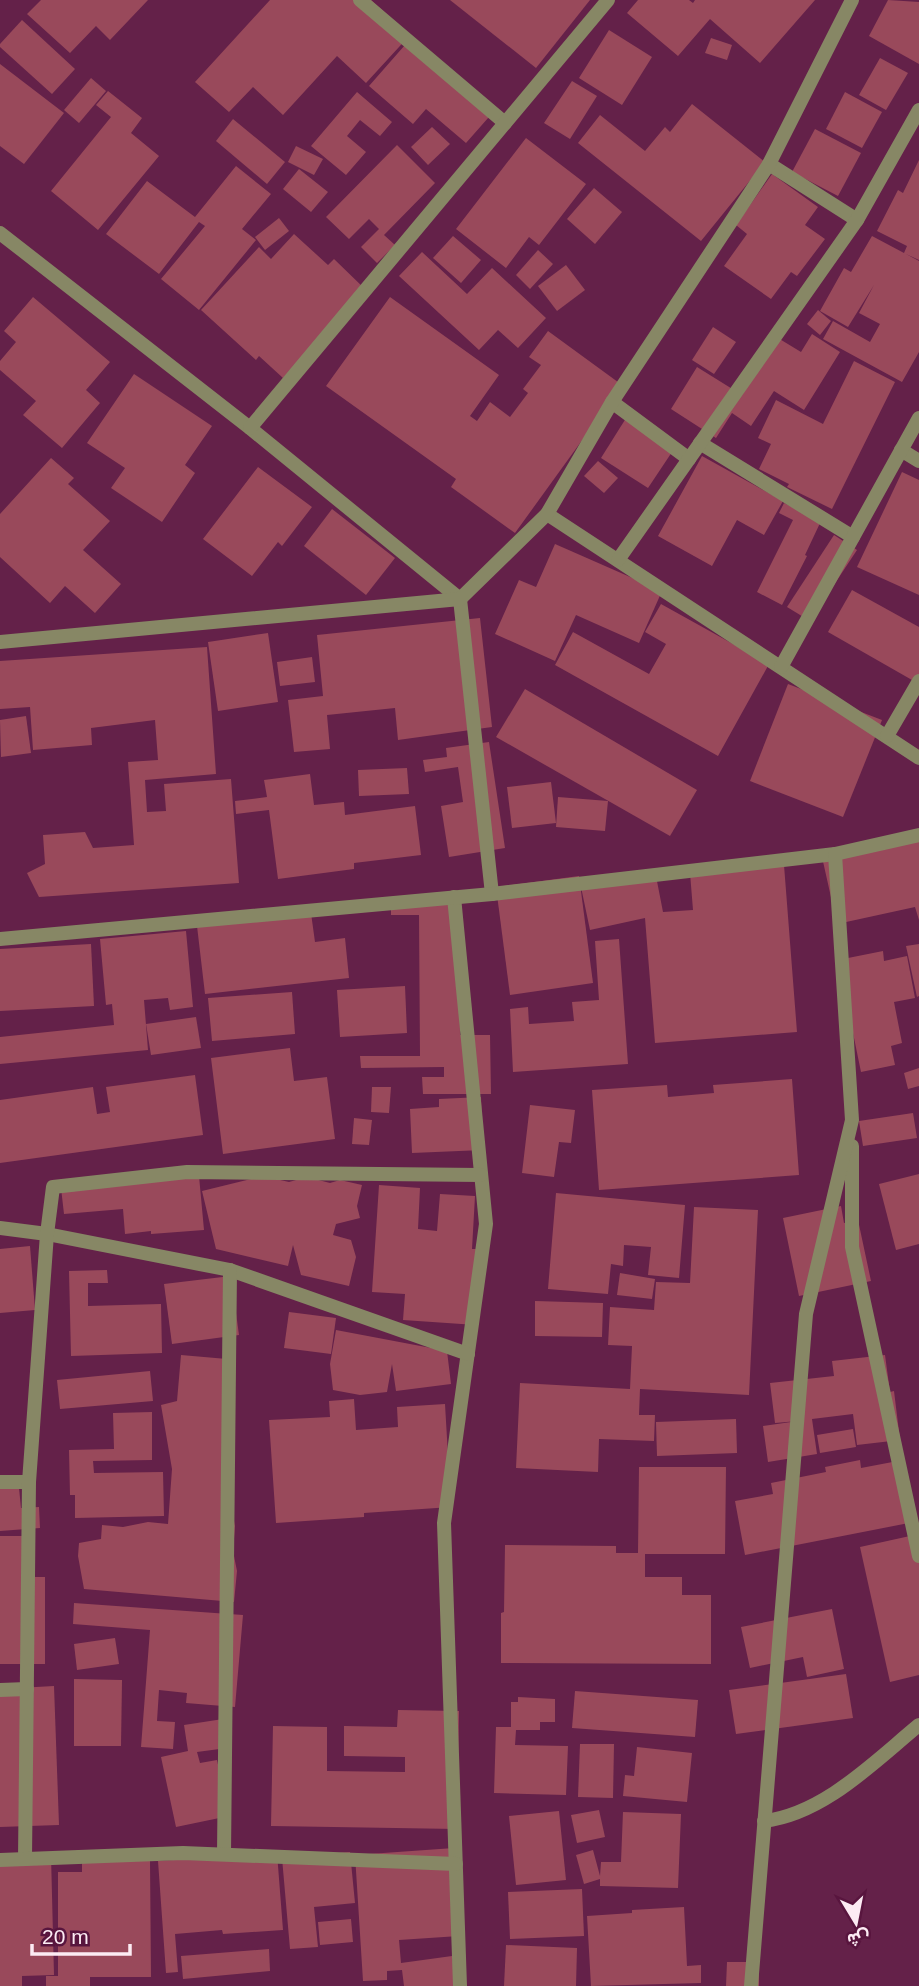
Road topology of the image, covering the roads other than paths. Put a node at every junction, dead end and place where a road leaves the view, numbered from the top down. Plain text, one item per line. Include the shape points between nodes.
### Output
1 (360, 0) edge
2 (608, 0) edge
3 (852, 0) edge
4 (919, 110) edge
5 (506, 122) junction
6 (769, 164) junction
7 (857, 220) junction
8 (0, 233) edge
9 (612, 402) junction
10 (919, 418) edge
11 (250, 428) junction
12 (700, 443) junction
13 (901, 450) junction
14 (689, 459) junction
15 (919, 461) edge
16 (547, 514) junction
17 (853, 537) junction
18 (618, 560) junction
19 (460, 599) junction
20 (0, 642) edge
21 (781, 667) junction
22 (919, 681) edge
23 (887, 736) junction
24 (919, 758) edge
25 (919, 835) edge
26 (835, 854) junction
27 (492, 894) junction
28 (454, 897) junction
29 (0, 939) edge
30 (852, 1120) junction
31 (481, 1175) junction
32 (0, 1228) edge
33 (47, 1234) junction
34 (229, 1270) junction
35 (468, 1354) junction
36 (0, 1482) edge
37 (29, 1482) junction
38 (919, 1556) edge
39 (0, 1689) edge
40 (27, 1689) junction
41 (919, 1725) edge
42 (764, 1821) junction
43 (224, 1854) junction
44 (25, 1859) junction
45 (0, 1860) edge
46 (456, 1864) junction
47 (460, 1986) edge
48 (751, 1986) edge

1 - 5 street
2 - 5 street
3 - 6 street
4 - 7 street
5 - 11 street
6 - 7 street
6 - 9 street
7 - 12 street
8 - 11 street
9 - 14 street
9 - 16 street
10 - 13 street
11 - 19 street
12 - 14 street
12 - 17 street
13 - 15 street
13 - 17 street
14 - 18 street
16 - 18 street
16 - 19 street
17 - 21 street
18 - 21 street
19 - 20 street
19 - 27 street
21 - 23 street
22 - 23 street
23 - 24 street
25 - 26 street
26 - 27 street
26 - 30 street
27 - 28 street
28 - 29 street
28 - 31 street
30 - 38 street via 852,1247
30 - 42 street via 806,1314
31 - 33 street via 187,1172 53,1188
31 - 35 street via 486,1224
32 - 33 street
33 - 34 street
33 - 37 street
34 - 35 street
34 - 43 street
35 - 46 street via 443,1522
36 - 37 street
37 - 40 street
39 - 40 street
40 - 44 street
41 - 42 street via 819,1801 781,1819
42 - 48 street
43 - 44 street
43 - 46 street
44 - 45 street
46 - 47 street

